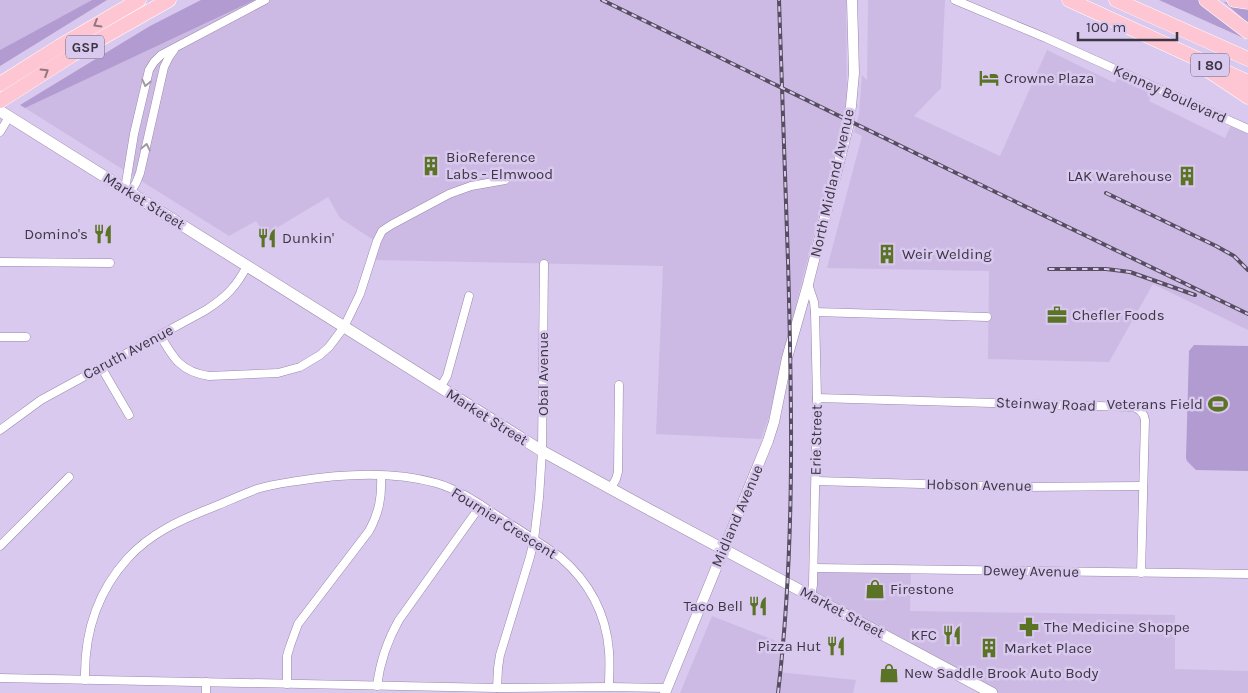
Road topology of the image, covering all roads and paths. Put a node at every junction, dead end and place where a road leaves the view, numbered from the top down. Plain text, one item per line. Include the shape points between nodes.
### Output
1 (139, 0) edge
2 (169, 0) edge
3 (265, 0) edge
4 (852, 0) edge
5 (955, 0) edge
6 (1069, 0) edge
7 (1116, 0) edge
8 (1206, 0) edge
9 (1234, 0) edge
10 (1248, 2) edge
11 (1248, 32) edge
12 (176, 48) junction
13 (1173, 48) junction
14 (1248, 59) edge
15 (1248, 82) edge
16 (0, 84) edge
17 (1248, 97) edge
18 (3, 107) edge
19 (1248, 129) edge
20 (0, 132) edge
21 (505, 180) dead end
22 (128, 191) junction
23 (0, 262) edge
24 (110, 263) dead end
25 (544, 264) dead end
26 (247, 266) junction
27 (808, 284) junction
28 (469, 296) dead end
29 (815, 312) junction
30 (987, 317) dead end
31 (344, 327) junction
32 (794, 334) joint
33 (160, 335) junction
34 (0, 337) edge
35 (26, 337) dead end
36 (101, 367) junction
37 (619, 385) dead end
38 (440, 388) junction
39 (817, 398) junction
40 (129, 415) dead end
41 (0, 430) edge
42 (542, 451) junction
43 (381, 476) junction
44 (69, 477) dead end
45 (816, 481) junction
46 (1143, 486) junction
47 (611, 488) junction
48 (481, 505) junction
49 (534, 540) junction
50 (0, 546) edge
51 (723, 549) junction
52 (814, 568) junction
53 (1141, 573) junction
54 (1248, 574) edge
55 (811, 596) junction
56 (0, 678) edge
57 (85, 680) junction
58 (206, 682) junction
59 (269, 683) junction
60 (287, 684) junction
61 (299, 684) junction
62 (377, 686) junction
63 (608, 687) junction
64 (497, 688) junction
65 (666, 690) edge
66 (206, 693) edge
67 (268, 693) edge
68 (299, 693) edge
69 (992, 693) edge

1 -> 16 highway, GSP
18 -> 2 highway, GSP via 72,55
3 - 12 street
4 - 27 street, North Midland Avenue via 854,73 848,127
5 - 19 street, Kenney Boulevard
6 - 13 highway, I 80
7 - 14 highway, I 80
8 - 11 highway
9 - 10 highway
22 -> 12 street via 140,173 164,67
12 -> 22 street via 161,55 148,70 134,134
13 - 15 highway, I 80
13 - 17 highway
18 - 20 street
18 - 22 main road, Market Street
21 - 31 street via 449,194 382,231 360,294
22 - 26 main road, Market Street
23 - 24 street
25 - 42 street, Obal Avenue
26 - 31 main road, Market Street
26 - 33 street, Caruth Avenue via 239,281 218,302
27 - 29 street, Erie Street
27 - 32 street, North Midland Avenue
28 - 38 street via 447,376
29 - 30 street
29 - 39 street, Erie Street
31 - 33 street via 316,358 290,371 209,376 184,368 171,355
31 - 38 main road, Market Street
32 - 51 street, Midland Avenue via 768,441
33 - 36 street, Caruth Avenue
34 - 35 street
36 - 40 street
36 - 41 street, Caruth Avenue via 41,400
37 - 47 street via 618,472
38 - 42 main road, Market Street
39 - 45 street, Erie Street
39 - 46 street, Steinway Road via 1133,407 1142,411 1145,420
42 - 47 main road, Market Street
42 - 49 street, Obal Avenue
43 - 48 street, Fournier Crescent via 438,484
43 - 57 street, Fournier Crescent via 287,482 258,489 165,528 127,559 99,601 89,631
43 - 60 street via 381,500 372,526 305,614 294,634 288,656
44 - 50 street
45 - 46 street, Hobson Avenue
45 - 52 street, Erie Street
46 - 53 street, Steinway Road
47 - 51 main road, Market Street
48 - 49 street, Fournier Crescent
48 - 62 street via 393,630 382,656
49 - 63 street, Fournier Crescent via 568,564 595,600 608,641
49 - 64 street, Obal Avenue via 500,655
51 - 55 main road, Market Street
51 - 65 street, Midland Avenue
52 - 53 street, Dewey Avenue
52 - 55 street, Erie Street
53 - 54 street, Dewey Avenue
55 - 69 main road, Market Street
56 - 57 street
57 - 58 street
58 - 59 street
58 - 66 street
59 - 60 street
59 - 67 street
60 - 61 street
61 - 62 street
61 - 68 street
62 - 64 street
63 - 64 street
63 - 65 street

